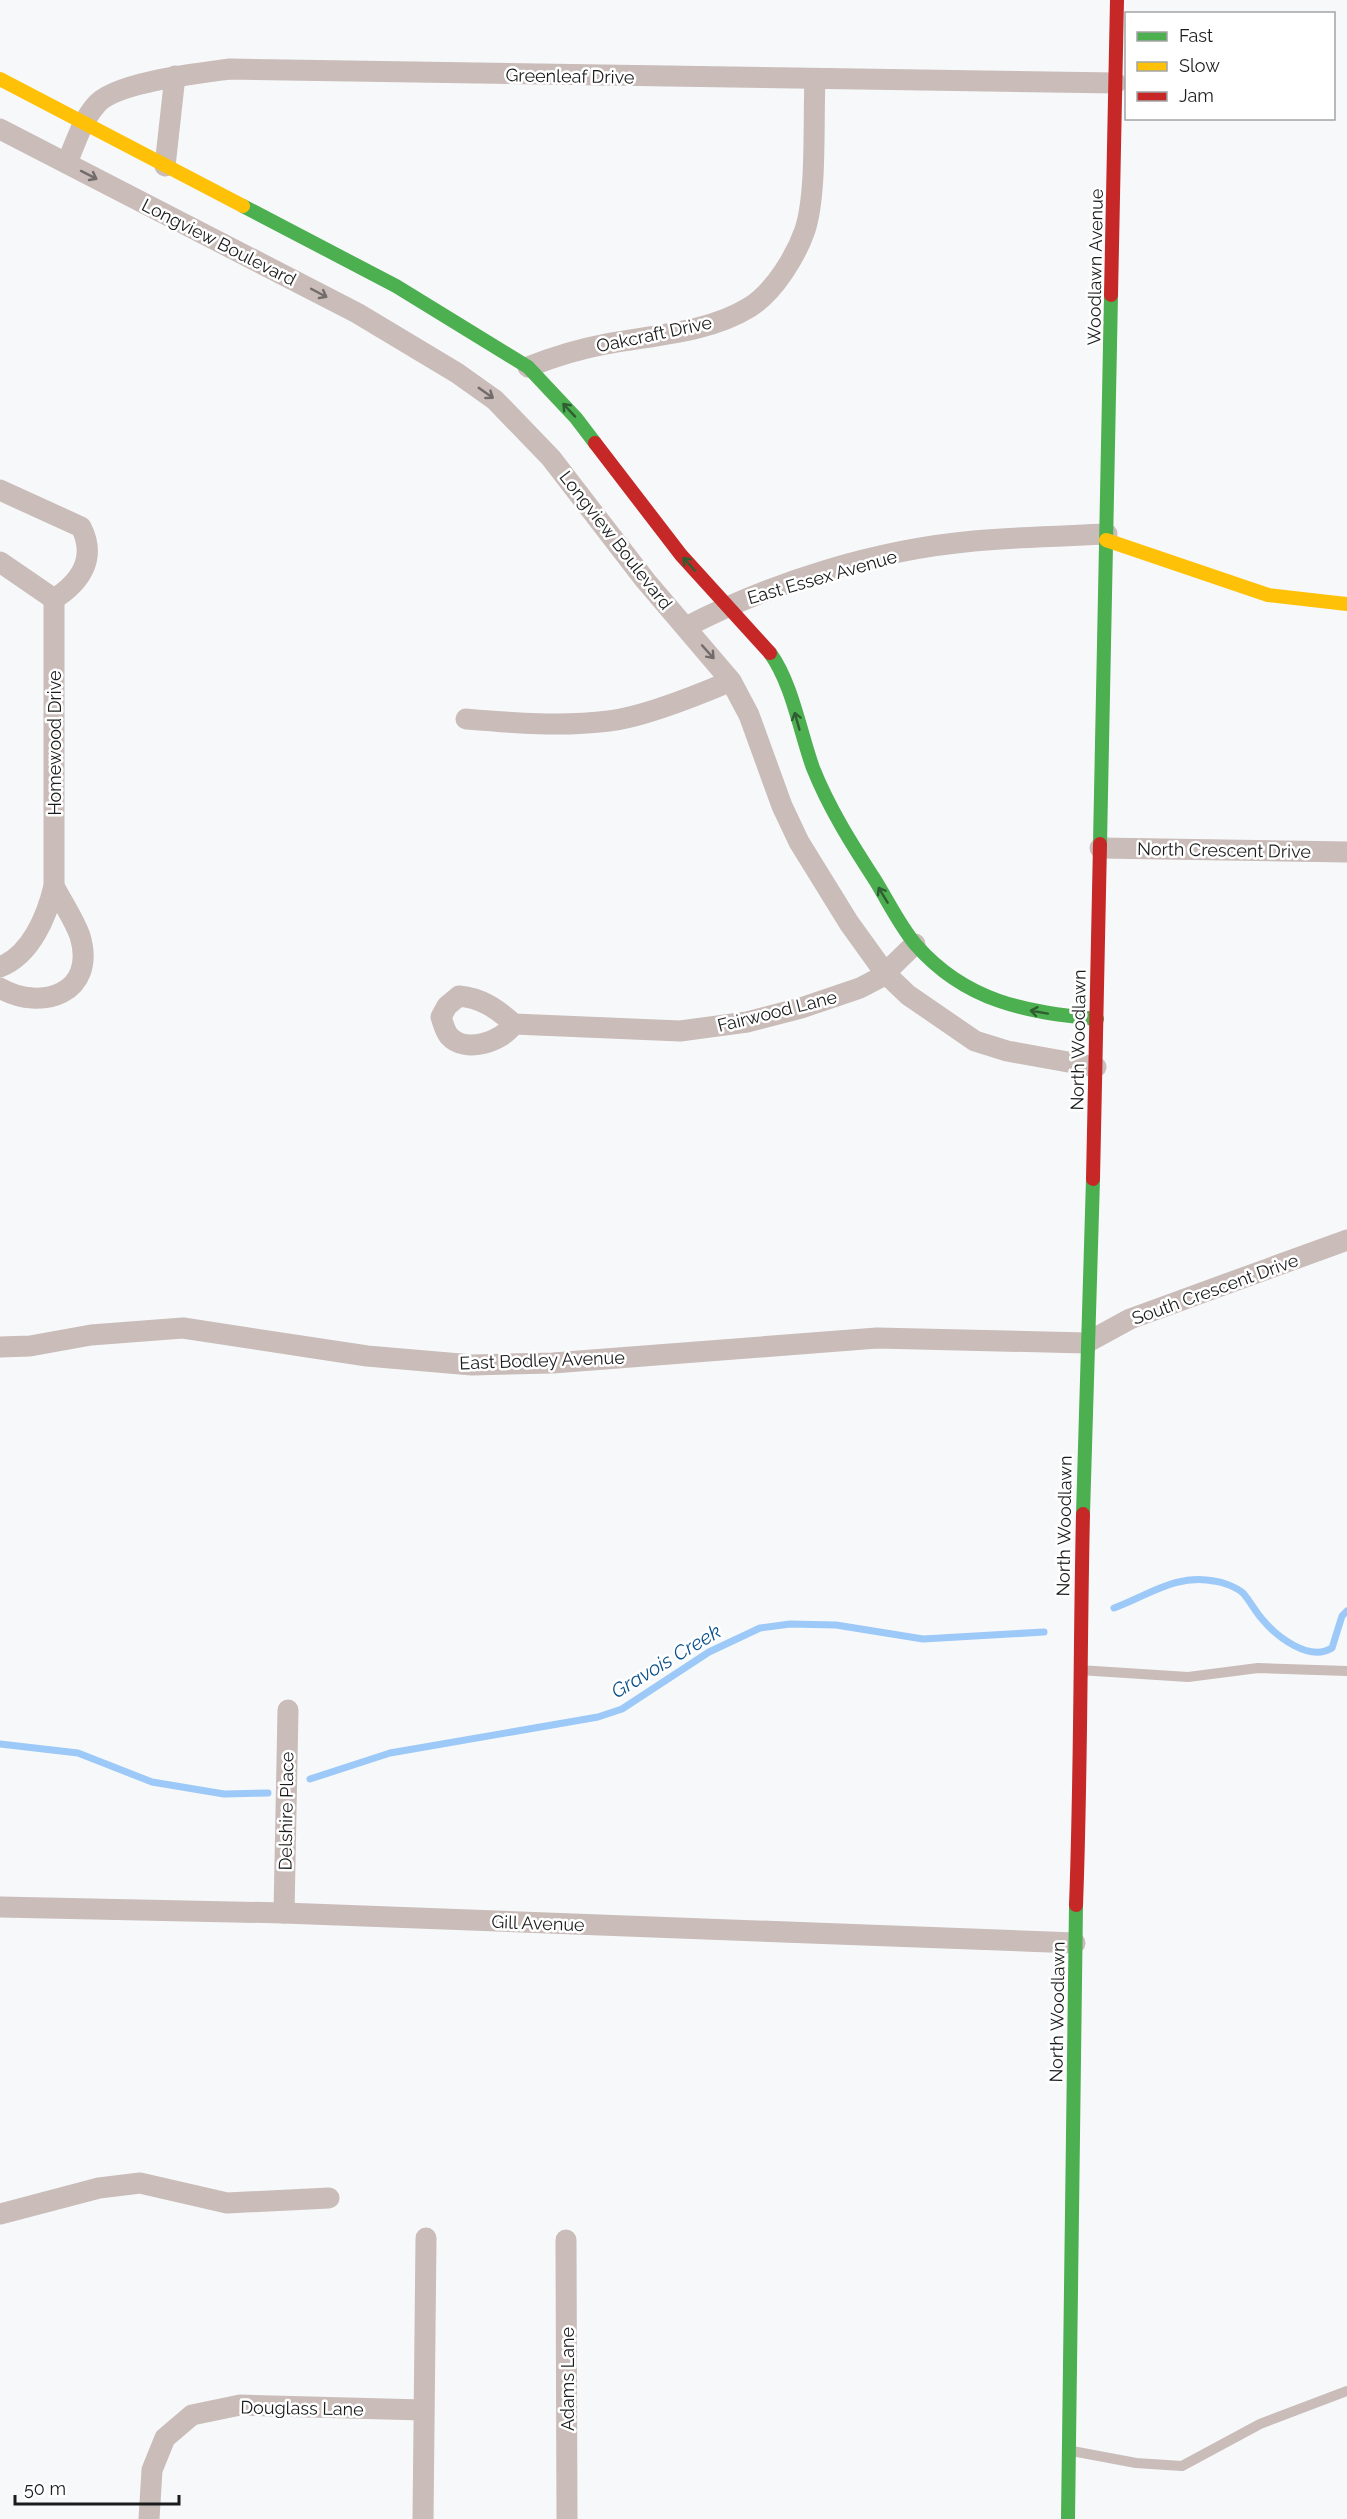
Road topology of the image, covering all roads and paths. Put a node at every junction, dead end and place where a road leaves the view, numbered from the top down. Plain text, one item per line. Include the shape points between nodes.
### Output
1 (1117, 0) edge
2 (175, 76) junction
3 (0, 79) edge
4 (815, 81) junction
5 (1116, 83) junction
6 (85, 123) junction
7 (0, 129) edge
8 (66, 163) junction
9 (165, 166) junction
10 (528, 367) junction
11 (0, 490) edge
12 (1107, 537) junction
13 (0, 562) edge
14 (54, 599) junction
15 (1347, 604) edge
16 (727, 606) junction
17 (686, 627) junction
18 (731, 681) junction
19 (466, 719) dead end
20 (1100, 848) junction
21 (1347, 852) edge
22 (54, 886) junction
23 (915, 944) junction
24 (0, 967) edge
25 (885, 973) junction
26 (0, 988) edge
27 (1097, 1019) junction
28 (514, 1024) dead end
29 (1096, 1067) junction
30 (1347, 1240) edge
31 (1086, 1343) junction
32 (0, 1347) edge
33 (1079, 1670) junction
34 (1347, 1671) edge
35 (288, 1710) dead end
36 (0, 1907) edge
37 (284, 1913) junction
38 (1076, 1943) junction
39 (329, 2198) dead end
40 (0, 2214) edge
41 (426, 2238) dead end
42 (566, 2240) dead end
43 (1347, 2391) edge
44 (423, 2410) junction
45 (1069, 2451) junction
46 (149, 2519) edge
47 (423, 2519) edge
48 (567, 2519) edge
49 (1068, 2519) edge

1 - 5 street, Woodlawn Avenue
2 - 4 street, Greenleaf Drive via 230,69
2 - 6 street, Greenleaf Drive via 112,93 96,104
2 - 9 street
3 - 6 street
4 - 5 street, Greenleaf Drive
4 - 10 street, Oakcraft Drive via 812,182 805,229 786,270 751,306 706,327 604,344
5 - 12 street, Woodlawn Avenue
6 - 8 street, Greenleaf Drive
6 - 9 street
7 - 8 street, Longview Boulevard
8 -> 17 street, Longview Boulevard via 357,313 495,400 551,458
9 - 10 street via 396,286
16 -> 10 street via 681,555 576,418
11 - 14 street via 81,527 85,534 89,552 86,568 68,590
12 - 15 street, East Essex Avenue via 1268,596
12 - 16 street, East Essex Avenue via 972,541 881,557
12 - 20 street, North Woodlawn
13 - 14 street
14 - 22 street, Homewood Drive
16 - 17 street, East Essex Avenue
23 -> 16 street via 827,804 777,662
17 -> 18 street, Longview Boulevard
18 - 19 street via 611,721 539,726
18 - 25 street, Longview Boulevard via 749,715 799,842
20 - 21 street, North Crescent Drive
20 - 27 street, North Woodlawn
22 - 24 street, Homewood Drive via 46,916 28,945
22 - 26 street, Homewood Drive via 80,936 82,961 78,979 68,991 49,997 14,995
23 - 25 street, Fairwood Lane
27 -> 23 street via 1038,1013 998,1002 945,974
25 - 28 street, Fairwood Lane via 860,988 747,1022 680,1031
25 - 29 street, Longview Boulevard via 926,1008 975,1041 1007,1051
27 - 29 street, North Woodlawn
29 - 31 street, North Woodlawn
30 - 31 street, South Crescent Drive via 1130,1319
31 - 32 street, East Bodley Avenue via 877,1338 553,1363 472,1365 368,1356 183,1328
31 - 33 street, North Woodlawn
33 - 34 lane via 1188,1677 1258,1668
33 - 38 street, North Woodlawn via 1081,1771
35 - 37 street, Delshire Place
36 - 37 street, Gill Avenue
37 - 38 street, Gill Avenue
38 - 45 street, North Woodlawn
39 - 40 street via 227,2203 140,2183 99,2188
41 - 44 street
42 - 48 street, Adams Lane
43 - 45 lane via 1260,2424 1182,2466 1136,2463
44 - 46 street, Douglass Lane via 240,2405 192,2415 165,2438 152,2470
44 - 47 street
45 - 49 street, North Woodlawn

